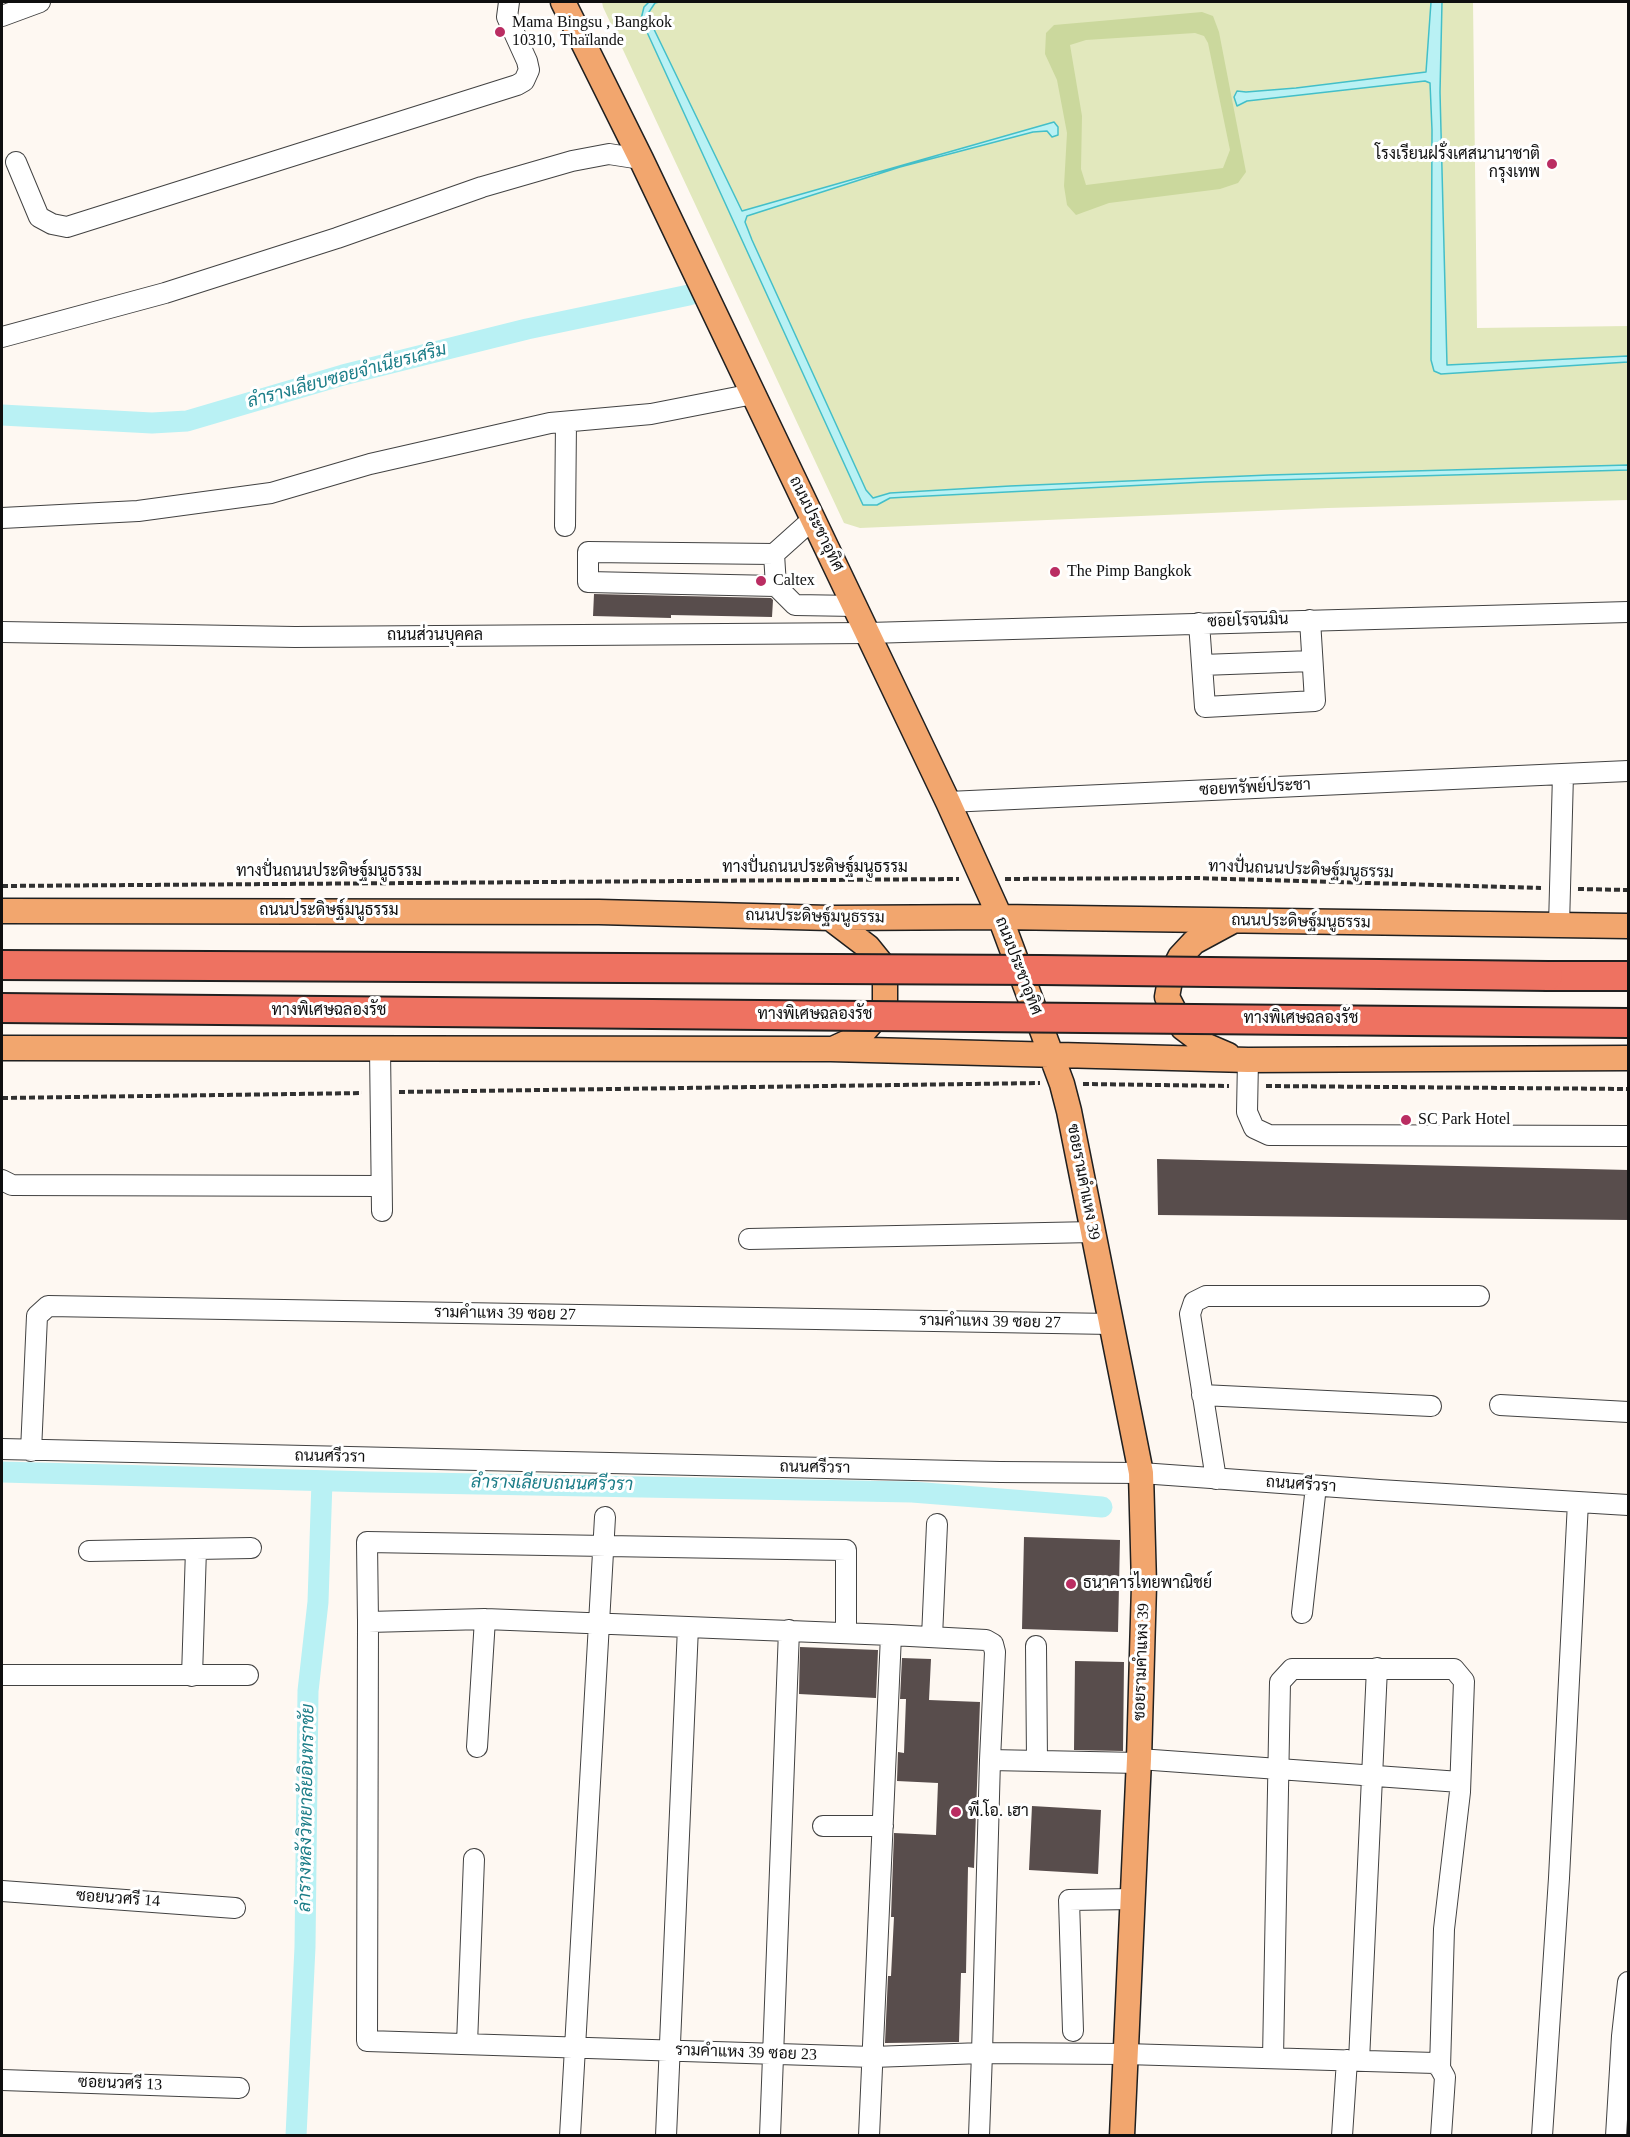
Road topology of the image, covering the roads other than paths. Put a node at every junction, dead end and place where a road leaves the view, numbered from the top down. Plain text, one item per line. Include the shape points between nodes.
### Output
1 (40, 2) edge
2 (509, 2) edge
3 (563, 2) edge
4 (2, 16) edge
5 (641, 159) junction
6 (16, 162) dead end
7 (2, 337) edge
8 (753, 394) junction
9 (566, 422) junction
10 (2, 518) edge
11 (813, 519) junction
12 (565, 526) dead end
13 (774, 554) junction
14 (777, 586) junction
15 (856, 606) junction
16 (1629, 612) edge
17 (1310, 620) junction
18 (1199, 623) junction
19 (2, 632) edge
20 (868, 633) junction
21 (1312, 661) junction
22 (1202, 665) junction
23 (1629, 771) edge
24 (1563, 774) junction
25 (948, 802) junction
26 (2, 911) edge
27 (1000, 917) junction
28 (830, 918) junction
29 (1232, 921) junction
30 (1559, 926) junction
31 (1629, 926) edge
32 (2, 965) edge
33 (1629, 976) edge
34 (2, 1008) edge
35 (1629, 1023) edge
36 (2, 1048) edge
37 (380, 1049) junction
38 (831, 1049) junction
39 (1051, 1054) junction
40 (1629, 1058) edge
41 (1243, 1060) junction
42 (1629, 1136) edge
43 (2, 1180) edge
44 (381, 1186) junction
45 (382, 1211) dead end
46 (1094, 1232) junction
47 (749, 1239) dead end
48 (1479, 1296) dead end
49 (1111, 1324) junction
50 (1202, 1395) junction
51 (1500, 1405) dead end
52 (1431, 1406) dead end
53 (1629, 1412) edge
54 (2, 1449) edge
55 (31, 1451) junction
56 (1140, 1473) junction
57 (1216, 1479) junction
58 (1316, 1486) junction
59 (1578, 1502) junction
60 (1629, 1505) edge
61 (605, 1517) dead end
62 (937, 1524) dead end
63 (604, 1547) junction
64 (251, 1548) dead end
65 (196, 1549) junction
66 (89, 1551) dead end
67 (1302, 1612) dead end
68 (485, 1619) junction
69 (368, 1622) junction
70 (600, 1625) junction
71 (687, 1627) junction
72 (789, 1630) junction
73 (846, 1633) junction
74 (891, 1635) junction
75 (932, 1637) junction
76 (1036, 1646) dead end
77 (1377, 1668) junction
78 (2, 1675) edge
79 (248, 1675) dead end
80 (192, 1676) junction
81 (477, 1747) dead end
82 (990, 1760) junction
83 (1037, 1761) junction
84 (1139, 1761) junction
85 (1279, 1768) junction
86 (1371, 1775) junction
87 (1460, 1782) junction
88 (823, 1826) dead end
89 (883, 1826) junction
90 (474, 1859) dead end
91 (2, 1891) edge
92 (1132, 1899) junction
93 (234, 1908) dead end
94 (1629, 1982) edge
95 (1073, 2031) dead end
96 (467, 2044) junction
97 (574, 2048) junction
98 (670, 2050) junction
99 (982, 2053) junction
100 (773, 2054) junction
101 (1125, 2054) junction
102 (873, 2057) junction
103 (1273, 2058) junction
104 (1353, 2060) junction
105 (1440, 2067) junction
106 (2, 2080) edge
107 (239, 2088) dead end
108 (570, 2136) edge
109 (666, 2136) edge
110 (770, 2136) edge
111 (869, 2136) edge
112 (979, 2136) edge
113 (1122, 2136) edge
114 (1342, 2136) edge
115 (1441, 2136) edge
116 (1542, 2136) edge
117 (1616, 2136) edge

1 - 4 street
2 - 6 street via 507,17 529,70 524,81 505,89 71,226 52,224 39,217
3 - 5 main road, ถนนประชาอุทิศ
5 - 7 street via 609,154 572,161 176,290
5 - 8 main road, ถนนประชาอุทิศ
8 - 9 street via 651,414
8 - 11 main road, ถนนประชาอุทิศ
9 - 10 street via 370,464 271,494 138,510
9 - 12 street
11 - 13 street
11 - 15 main road, ถนนประชาอุทิศ
13 - 14 street
13 - 14 street via 588,552 588,582
14 - 15 street via 795,605
15 - 20 main road, ถนนประชาอุทิศ
16 - 17 street, ซอยโรจนมิน
17 - 18 street, ซอยโรจนมิน
17 - 21 street
18 - 20 street, ซอยโรจนมิน
18 - 22 street
19 - 20 street, ถนนส่วนบุคคล via 295,637
20 - 25 main road, ถนนประชาอุทิศ
21 - 22 street
21 - 22 street via 1315,701 1205,707
23 - 24 street, ซอยทรัพย์ประชา
24 - 25 street, ซอยทรัพย์ประชา
24 - 30 street
25 - 27 main road, ถนนประชาอุทิศ
26 - 28 main road, ถนนประดิษฐ์มนูธรรม via 599,912
27 - 28 main road, ถนนประดิษฐ์มนูธรรม
27 - 29 main road, ถนนประดิษฐ์มนูธรรม
27 - 39 main road, ถนนประชาอุทิศ
28 - 38 main road via 868,947 885,968 885,1007 859,1037
29 - 30 main road, ถนนประดิษฐ์มนูธรรม
29 - 41 main road via 1194,942 1180,957 1167,997 1183,1028 1196,1039
30 - 31 main road, ถนนประดิษฐ์มนูธรรม
32 - 33 highway, bridge
34 - 35 highway, ทางพิเศษฉลองรัช, bridge
36 - 37 main road
37 - 38 main road
37 - 44 street
38 - 39 main road
39 - 41 main road
39 - 46 main road, ซอยรามคำแหง 39 via 1076,1141
40 - 41 main road
41 - 42 street via 1247,1112 1254,1128 1269,1135
43 - 44 street via 12,1185
44 - 45 street
46 - 47 street
46 - 49 main road, ซอยรามคำแหง 39
48 - 50 street via 1206,1296 1194,1302 1190,1314
49 - 55 street, รามคำแหง 39 ซอย 27 via 48,1306 37,1316
49 - 56 main road, ซอยรามคำแหง 39
50 - 52 street
50 - 57 street
51 - 53 street
54 - 55 street, ถนนศรีวรา
55 - 56 street, ถนนศรีวรา
56 - 57 street, ถนนศรีวรา
56 - 84 main road, ซอยรามคำแหง 39 via 1144,1585
57 - 58 street, ถนนศรีวรา
58 - 59 street, ถนนศรีวรา
58 - 67 street
59 - 60 street, ถนนศรีวรา
59 - 116 street
61 - 63 street
62 - 75 street
63 - 69 street via 367,1542
63 - 70 street
63 - 73 street via 846,1550
64 - 65 street
65 - 66 street
65 - 80 street
68 - 69 street
68 - 70 street
68 - 81 street
69 - 96 street, รามคำแหง 39 ซอย 23 via 367,2041
70 - 71 street
70 - 97 street
71 - 72 street
71 - 98 street
72 - 73 street
72 - 100 street
73 - 74 street
74 - 75 street
74 - 89 street
75 - 82 street via 986,1640 993,1644
76 - 83 street
77 - 85 street via 1292,1669 1286,1675 1280,1682
77 - 86 street
77 - 87 street via 1454,1669 1459,1675 1464,1682
78 - 80 street
79 - 80 street
82 - 83 street
82 - 99 street
83 - 84 street
84 - 85 street
84 - 92 main road, ซอยรามคำแหง 39
85 - 86 street
85 - 103 street
86 - 87 street
86 - 104 street
87 - 105 street via 1444,1929
88 - 89 street
89 - 102 street
90 - 96 street
91 - 93 street, ซอยนวศรี 14
92 - 95 street via 1069,1900
92 - 101 main road, ซอยรามคำแหง 39
94 - 117 street
96 - 97 street, รามคำแหง 39 ซอย 23
97 - 98 street, รามคำแหง 39 ซอย 23
97 - 108 street
98 - 100 street, รามคำแหง 39 ซอย 23
98 - 109 street
99 - 101 street, รามคำแหง 39 ซอย 23
99 - 102 street, รามคำแหง 39 ซอย 23
99 - 112 street
100 - 102 street, รามคำแหง 39 ซอย 23
100 - 110 street
101 - 103 street, รามคำแหง 39 ซอย 23
101 - 113 main road, ซอยรามคำแหง 39
102 - 111 street
103 - 104 street, รามคำแหง 39 ซอย 23
104 - 105 street, รามคำแหง 39 ซอย 23 via 1434,2063
104 - 114 street
105 - 115 street via 1445,2077
106 - 107 street, ซอยนวศรี 13

